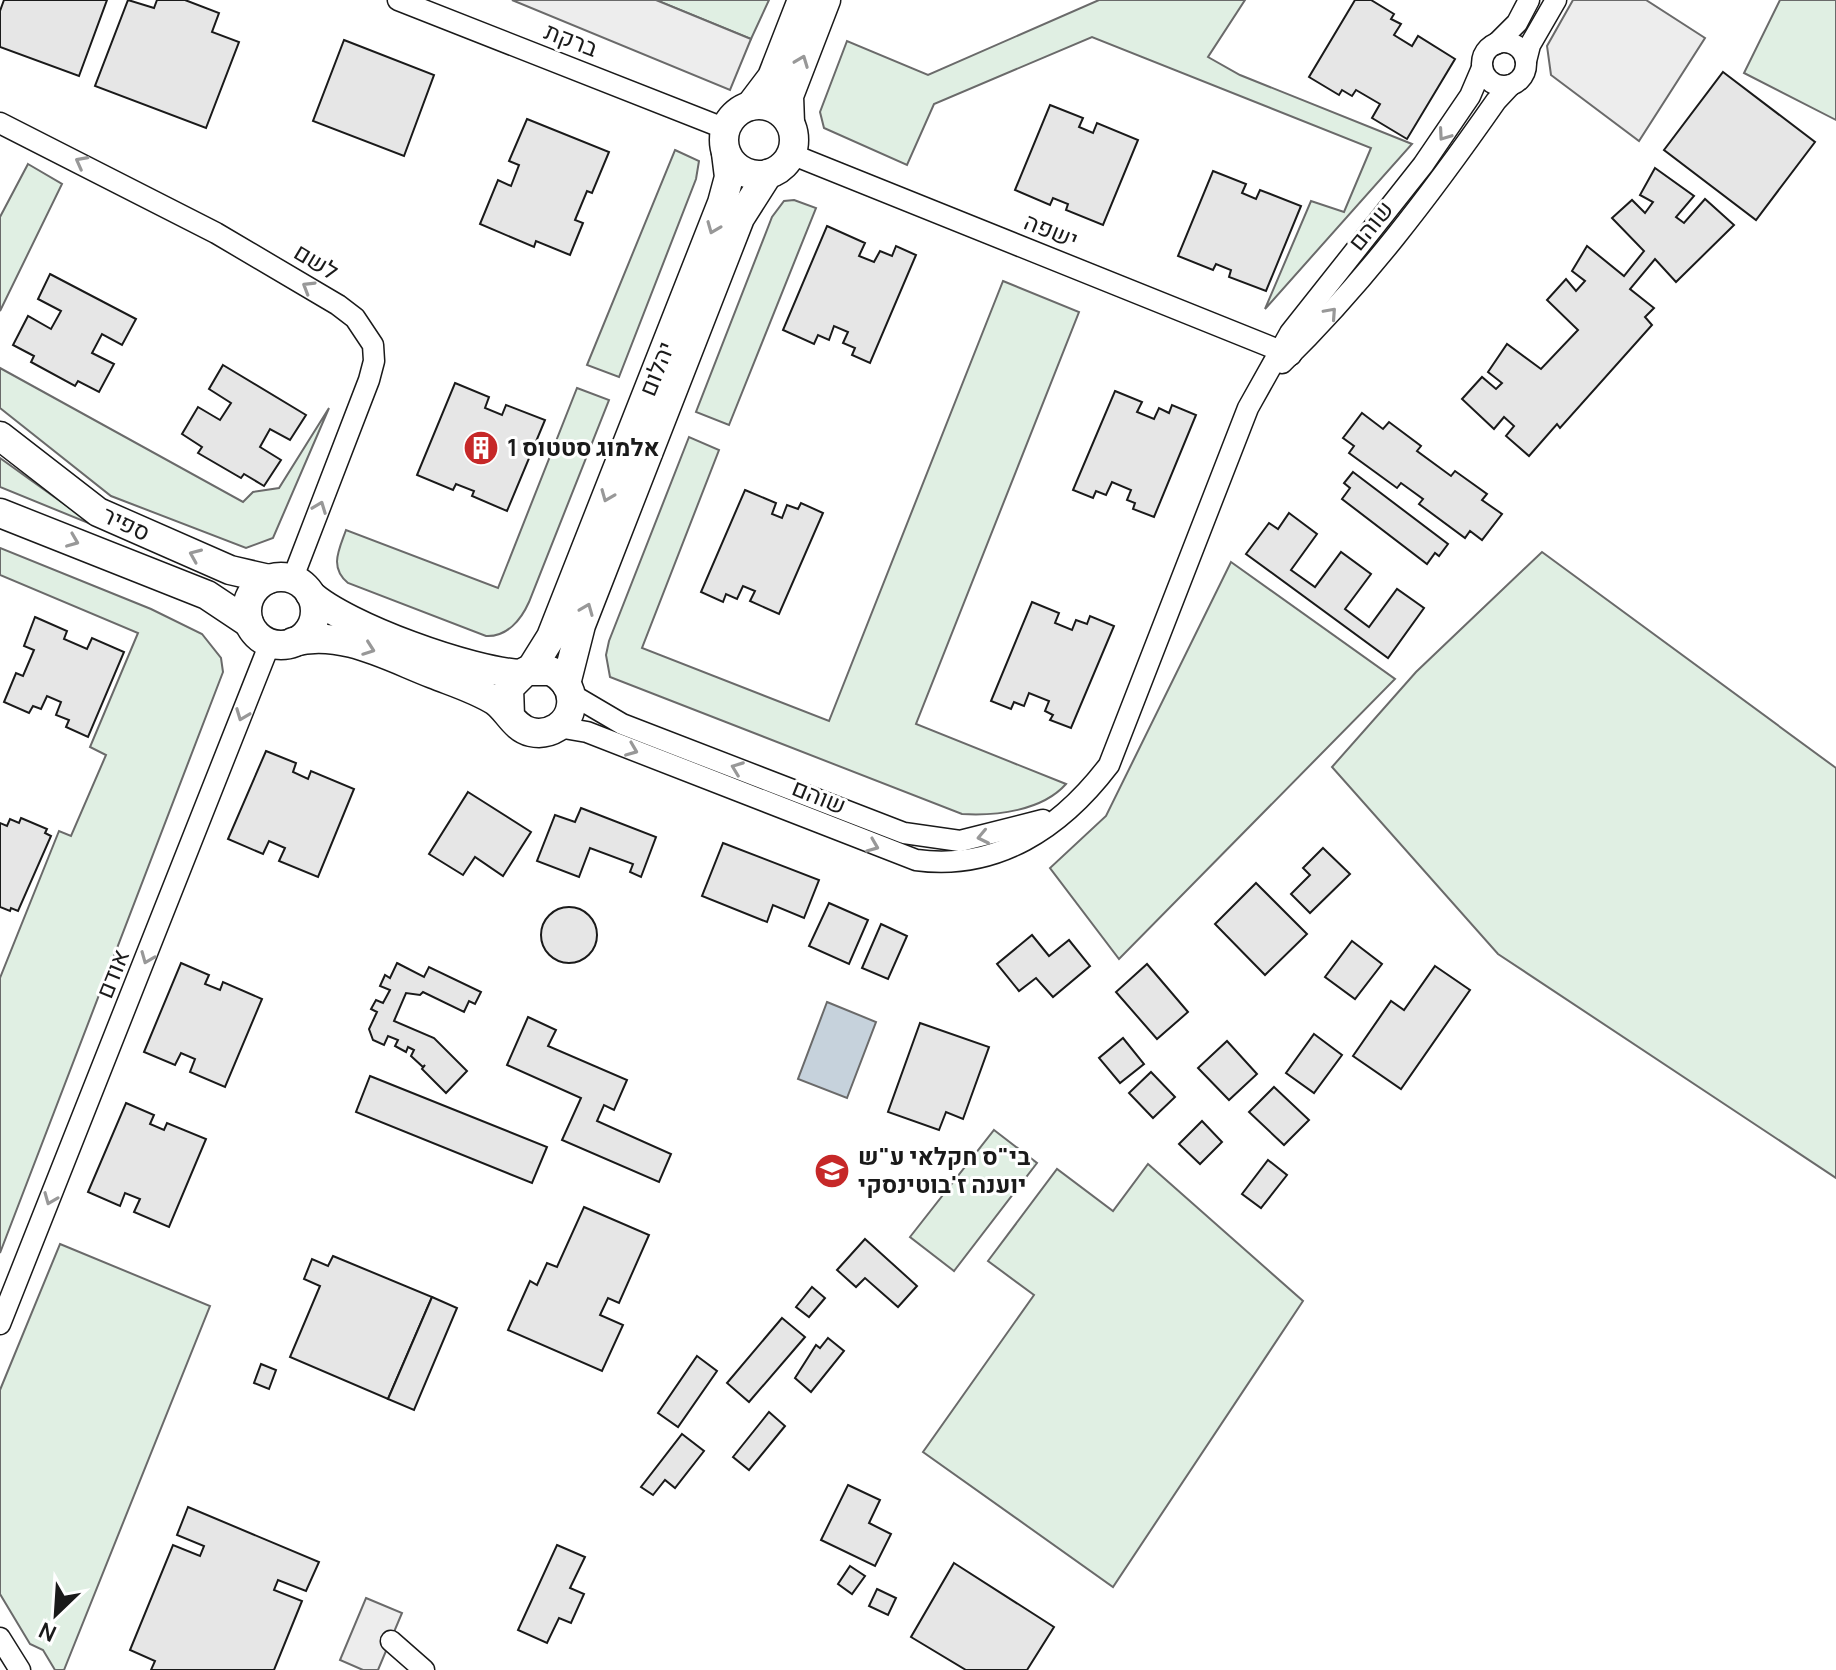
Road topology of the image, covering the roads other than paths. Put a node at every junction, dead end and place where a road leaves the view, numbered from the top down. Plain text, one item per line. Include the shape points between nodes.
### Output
1 (398, 0) edge
2 (802, 0) edge
3 (826, 0) edge
4 (1529, 0) edge
5 (1556, 0) edge
6 (1496, 44) junction
7 (1526, 61) junction
8 (1482, 68) junction
9 (1511, 85) junction
10 (750, 106) junction
11 (0, 123) edge
12 (790, 123) junction
13 (726, 141) junction
14 (791, 154) junction
15 (768, 174) junction
16 (1285, 353) junction
17 (0, 436) edge
18 (0, 513) edge
19 (291, 584) junction
20 (271, 636) junction
21 (526, 672) junction
22 (569, 689) junction
23 (510, 716) junction
24 (558, 727) junction
25 (1058, 816) junction
26 (0, 1324) edge
27 (0, 1638) edge
28 (391, 1641) dead end
29 (20, 1670) edge
30 (424, 1670) edge

1 - 13 street, ברקת
2 - 10 street via 772,77
12 -> 3 street via 789,96
4 - 6 street via 1517,23
5 - 7 street
6 - 7 street via 1517,47
6 - 8 street via 1483,55
7 - 9 street via 1522,77
8 - 9 street via 1494,85
8 -> 16 street, שוהם via 1470,96 1423,165 1309,307
16 -> 9 street, שוהם via 1368,272
10 - 12 street via 773,108
10 - 13 street via 734,116
19 -> 11 street, לשם via 369,380 374,361 366,332 338,305 216,233
12 - 14 street
13 - 15 street via 731,162 748,174
13 -> 21 street, יהלום via 729,177 722,203 551,637
14 - 15 street
14 - 16 street, ישפה
22 -> 15 street, יהלום via 581,625 740,218
16 - 25 street, שוהם via 1258,390 1117,748 1092,786
19 -> 17 street, ספיר via 230,570 98,512
18 -> 20 street, ספיר via 207,595
19 - 20 street via 314,617 303,636
19 - 20 street via 252,592 247,613
19 - 21 street, ספיר via 346,618 454,660 496,672
20 -> 23 street via 362,646 491,699
20 -> 26 street, אודם
21 - 22 street via 551,671
21 - 23 street via 506,697
22 - 24 street via 568,715
25 -> 22 street, שוהם via 960,841 904,833 622,724
23 - 24 street via 534,733
24 -> 25 street, שוהם via 587,732 916,860 951,864 994,857
27 - 29 street
28 - 30 street

